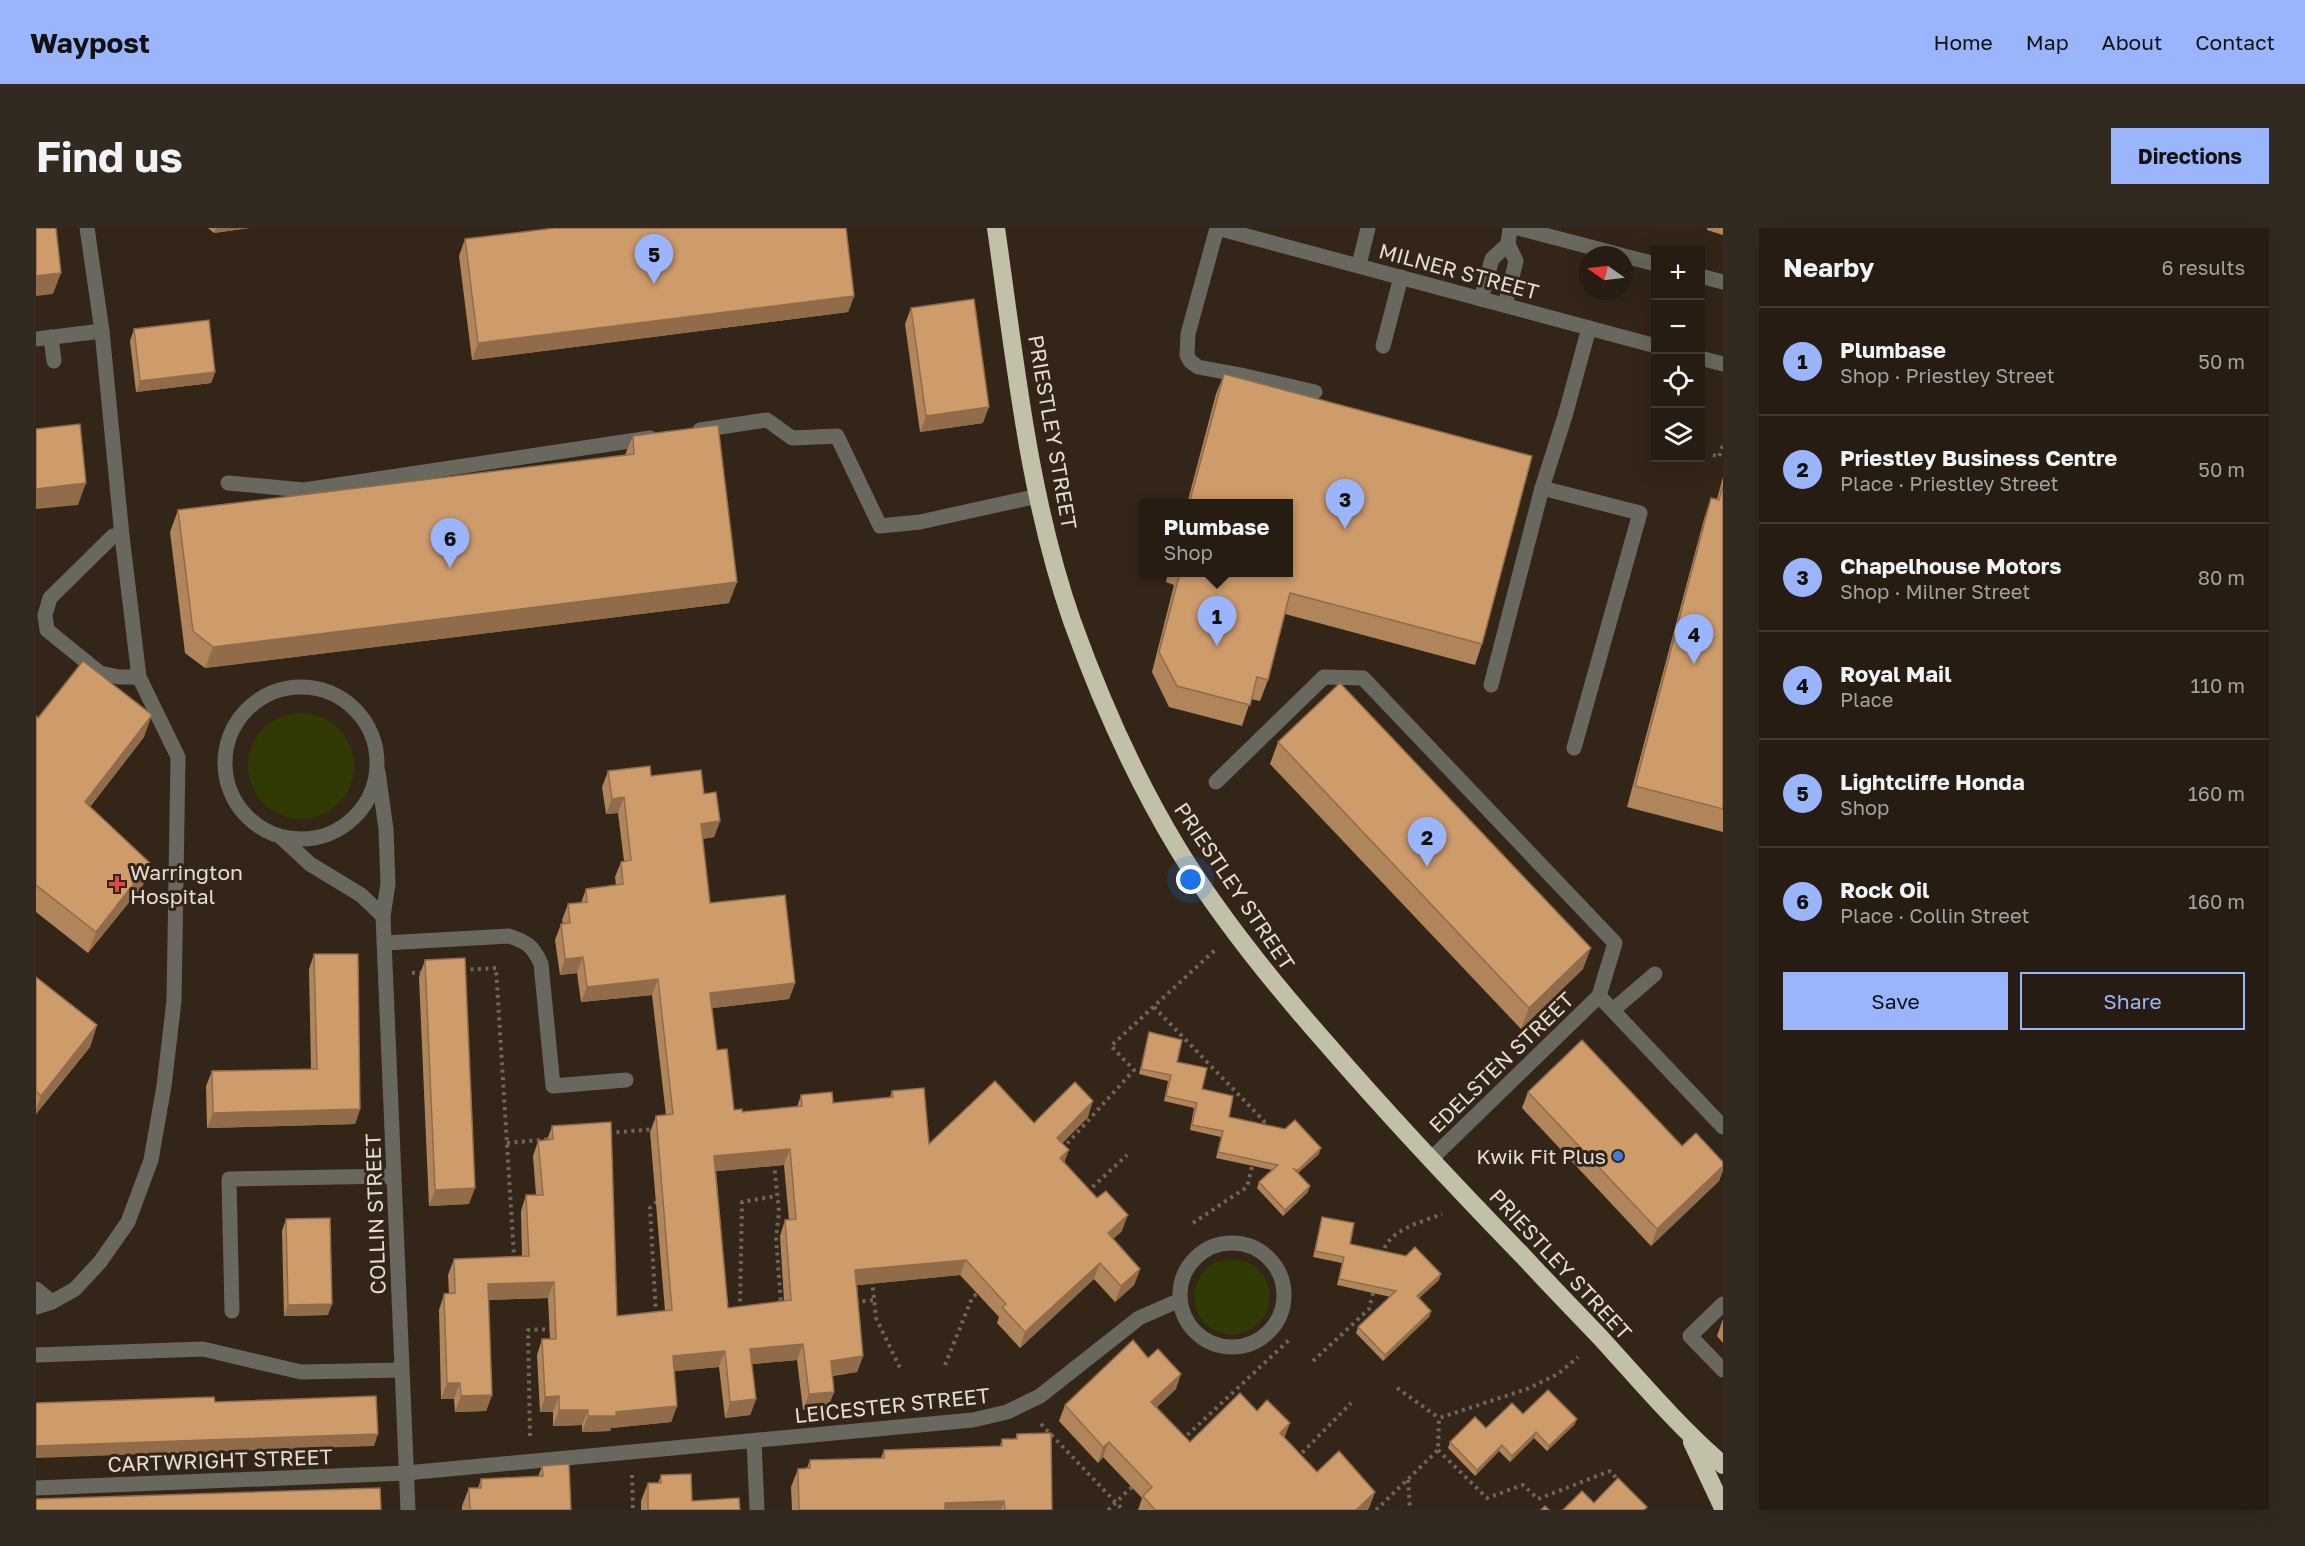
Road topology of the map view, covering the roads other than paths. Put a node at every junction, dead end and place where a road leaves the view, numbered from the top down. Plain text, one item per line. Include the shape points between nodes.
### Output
1 (87, 228) edge
2 (996, 228) edge
3 (1217, 228) edge
4 (1368, 228) edge
5 (1510, 228) edge
6 (1518, 228) edge
7 (1508, 244) junction
8 (1587, 246) edge
9 (1633, 258) edge
10 (1651, 263) edge
11 (1359, 265) junction
12 (1401, 277) junction
13 (1705, 277) edge
14 (1723, 282) edge
15 (1481, 299) junction
16 (1505, 305) junction
17 (1589, 328) junction
18 (102, 331) junction
19 (44, 338) edge
20 (1651, 345) edge
21 (1383, 346) dead end
22 (1705, 359) edge
23 (54, 361) dead end
24 (1723, 364) edge
25 (1316, 393) dead end
26 (684, 433) edge
27 (660, 436) edge
28 (228, 483) dead end
29 (1542, 488) junction
30 (1038, 496) junction
31 (122, 536) junction
32 (139, 677) junction
33 (1491, 686) dead end
34 (1574, 748) dead end
35 (378, 772) junction
36 (1216, 782) dead end
37 (282, 838) junction
38 (383, 916) junction
39 (385, 943) junction
40 (1654, 974) dead end
41 (1599, 996) junction
42 (1613, 1010) junction
43 (626, 1080) dead end
44 (1723, 1127) edge
45 (1431, 1159) junction
46 (394, 1176) junction
47 (36, 1289) edge
48 (1180, 1300) junction
49 (52, 1302) junction
50 (1723, 1304) edge
51 (36, 1307) edge
52 (232, 1311) dead end
53 (36, 1355) edge
54 (401, 1370) junction
55 (1723, 1370) edge
56 (1688, 1434) junction
57 (754, 1441) junction
58 (1723, 1465) edge
59 (406, 1473) junction
60 (36, 1488) edge
61 (1723, 1508) edge
62 (408, 1510) edge
63 (757, 1510) edge

1 - 18 street
2 - 30 highway, PRIESTLEY STREET
3 - 11 street, MILNER STREET
3 - 25 street via 1188,334 1190,361 1198,367
4 - 11 street
5 - 7 street
6 - 8 street
7 - 15 street via 1492,259
7 - 16 street via 1516,261
9 - 10 street
11 - 12 street, MILNER STREET
12 - 15 street, MILNER STREET
12 - 21 street
13 - 14 street
15 - 16 street, MILNER STREET
16 - 17 street, MILNER STREET
17 - 20 street, MILNER STREET
17 - 29 street
18 - 19 street
18 - 31 street
19 - 23 street
22 - 24 street
26 - 30 street via 767,420 792,438 837,436 880,526 920,522
27 - 28 street via 304,490
29 - 33 street
29 - 34 street via 1640,513
30 - 45 highway, PRIESTLEY STREET via 1071,618 1097,687 1179,850 1272,981
31 - 32 street
31 - 32 street via 113,536 50,598 45,615 48,630 100,673
32 - 49 street via 178,757 174,1001 164,1086 151,1160 128,1222 94,1269 75,1289
35 - 37 street, COLLIN STREET via 370,797 355,819 334,833 308,840
35 - 37 street, COLLIN STREET via 376,747 367,724 351,705 329,692 305,687 280,690 258,700 240,718 228,740 224,765 229,790 241,811 260,828
35 - 38 street, COLLIN STREET via 388,884
36 - 41 street via 1324,677 1363,678 1615,942
37 - 38 street, COLLIN STREET via 310,864 361,895
38 - 39 street, COLLIN STREET
39 - 43 street via 509,936 522,941 534,950 541,964 553,1086
39 - 46 street, COLLIN STREET
40 - 42 street
41 - 42 street, EDELSTEN STREET
41 - 45 street, EDELSTEN STREET
42 - 44 street, EDELSTEN STREET
45 - 56 highway, PRIESTLEY STREET
46 - 52 street via 229,1179
46 - 54 street, COLLIN STREET
47 - 49 street
48 - 48 street via 1181,1283 1188,1267 1199,1255 1230,1243 1261,1252 1281,1278 1284,1295 1274,1326 1261,1339 1245,1346 1226,1347 1194,1332 1184,1317
48 - 57 street, LEICESTER STREET via 1139,1318 1040,1396 1006,1412 973,1420
49 - 51 street
50 - 55 street via 1690,1336
53 - 54 street via 203,1348 300,1372
54 - 59 street, COLLIN STREET
56 - 58 highway, PRIESTLEY STREET
56 - 61 highway, PRIESTLEY STREET
57 - 59 street, LEICESTER STREET
57 - 63 street
59 - 60 street, CARTWRIGHT STREET
59 - 62 street, COLLIN STREET

